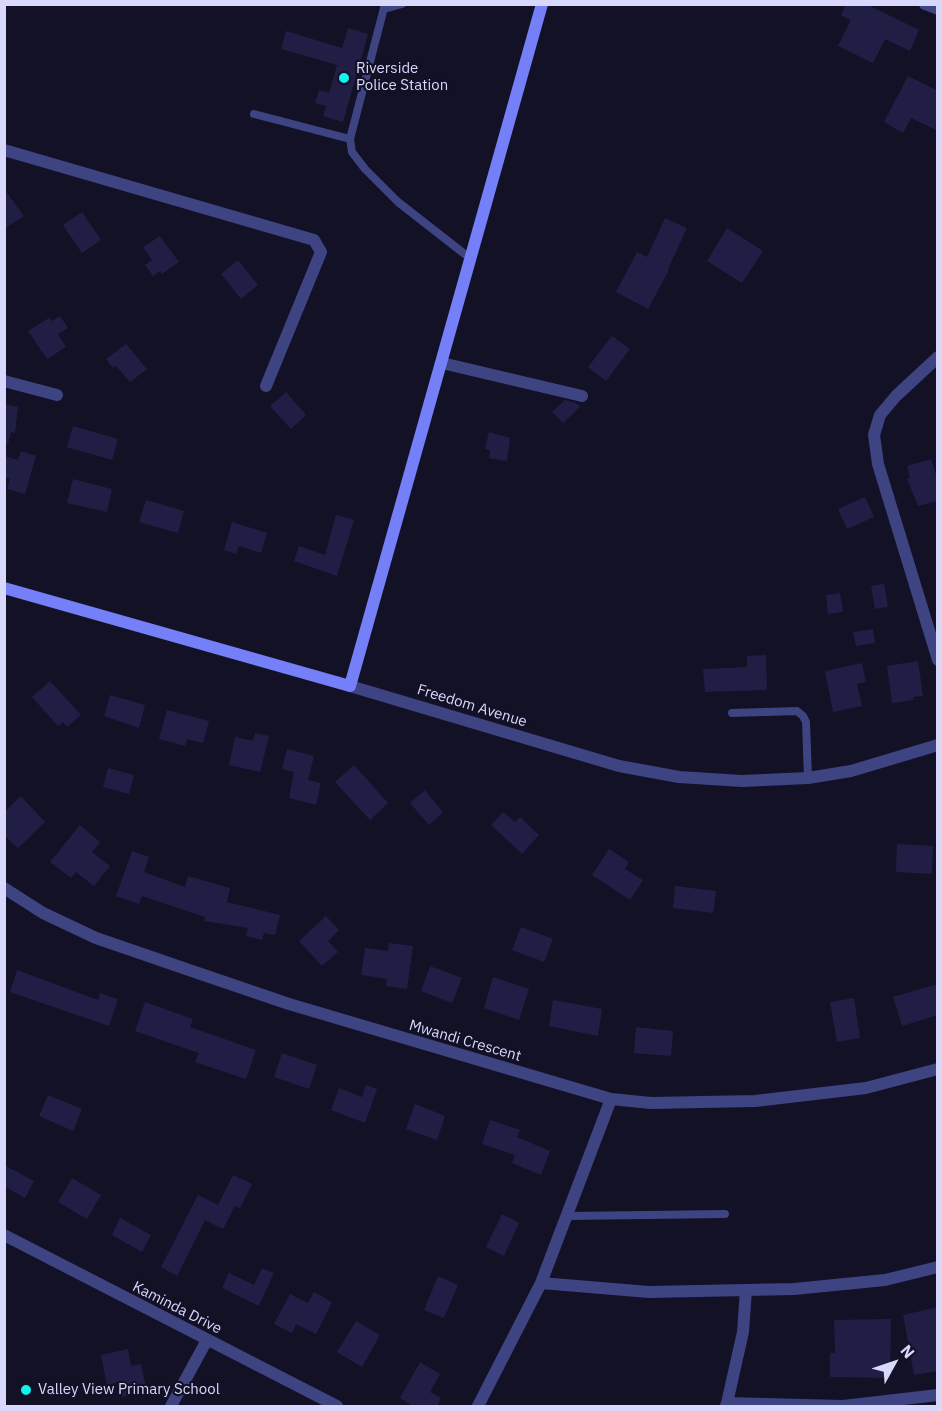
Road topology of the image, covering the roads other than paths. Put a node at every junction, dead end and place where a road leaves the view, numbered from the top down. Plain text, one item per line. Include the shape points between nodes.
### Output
1 (402, 4) edge
2 (542, 4) edge
3 (924, 4) edge
4 (384, 7) edge
5 (938, 9) edge
6 (254, 114) dead end
7 (350, 139) junction
8 (4, 150) edge
9 (471, 258) junction
10 (938, 357) edge
11 (442, 363) junction
12 (4, 381) edge
13 (266, 386) dead end
14 (57, 394) dead end
15 (582, 396) dead end
16 (4, 588) edge
17 (938, 660) edge
18 (350, 686) junction
19 (732, 713) dead end
20 (938, 745) edge
21 (808, 778) junction
22 (4, 888) edge
23 (938, 1069) edge
24 (611, 1099) junction
25 (725, 1214) dead end
26 (567, 1216) junction
27 (4, 1235) edge
28 (938, 1267) edge
29 (541, 1284) junction
30 (746, 1290) junction
31 (207, 1340) junction
32 (938, 1395) edge
33 (727, 1405) edge
34 (171, 1407) edge
35 (337, 1407) edge
36 (478, 1407) edge

1 - 4 lane
2 - 9 main road
3 - 5 street
4 - 7 lane
6 - 7 lane
7 - 9 lane via 352,152 364,169 398,202
8 - 13 street via 314,240 321,252
9 - 11 main road
10 - 17 street via 880,415 874,435 878,464
11 - 15 street
11 - 18 main road
12 - 14 street
16 - 18 main road, Freedom Avenue
18 - 21 street, Freedom Avenue via 619,766 679,777 742,781
19 - 21 lane via 797,711 803,716
20 - 21 street, Freedom Avenue via 851,771
22 - 24 street, Mwandi Crescent via 43,913 96,938 289,1004
23 - 24 street, Mwandi Crescent via 866,1088 755,1101 651,1103
24 - 26 street
25 - 26 lane
26 - 29 street
27 - 31 street, Kaminda Drive
28 - 30 street via 842,1286
29 - 30 street via 649,1292
29 - 36 street
30 - 33 street via 743,1332
31 - 34 street
31 - 35 street, Kaminda Drive
32 - 33 street via 843,1406

